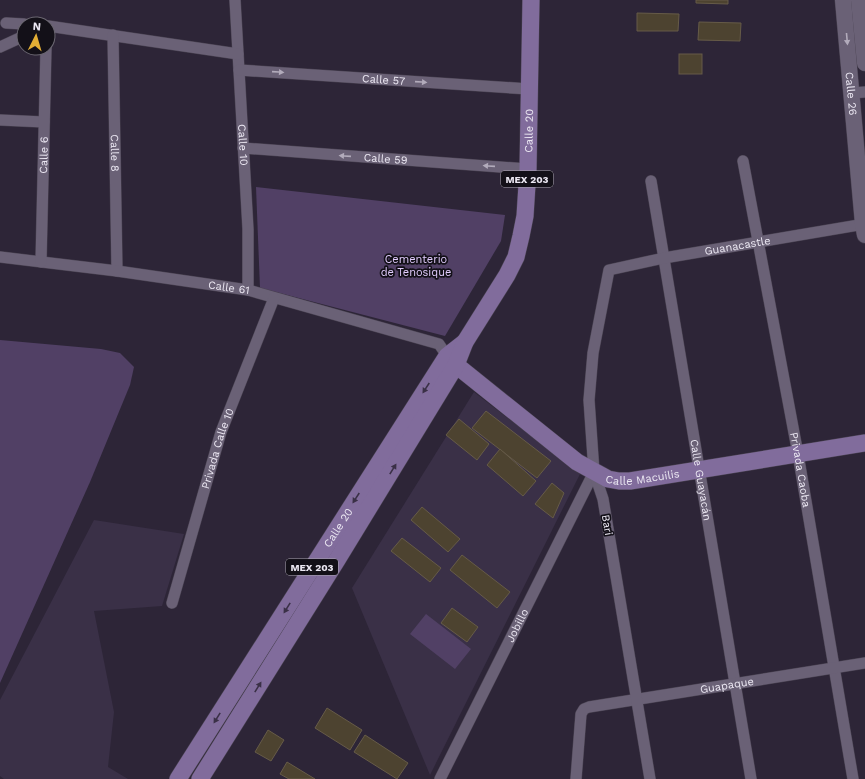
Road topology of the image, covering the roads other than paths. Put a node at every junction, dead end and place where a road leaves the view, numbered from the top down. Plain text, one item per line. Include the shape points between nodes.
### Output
1 (235, 0) edge
2 (531, 0) edge
3 (843, 0) edge
4 (859, 0) edge
5 (6, 23) dead end
6 (16, 24) edge
7 (56, 27) edge
8 (113, 35) junction
9 (16, 40) edge
10 (0, 47) edge
11 (238, 54) junction
12 (46, 56) edge
13 (865, 62) edge
14 (239, 70) junction
15 (529, 89) junction
16 (858, 93) edge
17 (0, 120) edge
18 (44, 122) junction
19 (244, 148) junction
20 (743, 161) dead end
21 (528, 169) junction
22 (651, 181) dead end
23 (864, 228) edge
24 (758, 242) junction
25 (0, 258) edge
26 (664, 258) junction
27 (41, 262) junction
28 (117, 270) junction
29 (609, 270) joint
30 (248, 290) junction
31 (274, 298) junction
32 (452, 360) junction
33 (865, 442) edge
34 (798, 454) junction
35 (699, 470) junction
36 (594, 472) junction
37 (323, 551) junction
38 (337, 560) junction
39 (172, 603) dead end
40 (865, 663) edge
41 (833, 668) junction
42 (734, 684) junction
43 (637, 700) junction
44 (178, 779) edge
45 (200, 779) edge
46 (440, 779) edge
47 (576, 779) edge
48 (650, 779) edge
49 (751, 779) edge
50 (853, 779) edge

1 - 11 street, Calle 10
2 - 15 main road, Calle 20 / MEX 203
3 -> 16 main road, Calle 26
4 - 13 main road, Calle 26
5 - 6 street
7 - 8 street
8 - 11 street
8 - 28 street, Calle 8
9 - 10 street
11 - 14 street, Calle 10
12 - 18 street, Calle 6
14 -> 15 street, Calle 57
14 - 19 street, Calle 10
15 - 21 main road, Calle 20 / MEX 203
16 - 23 main road, Calle 26
17 - 18 street
18 - 27 street, Calle 6
21 -> 19 street, Calle 59
19 - 30 street, Calle 10
20 - 24 street, Privada Caoba
21 - 32 main road, Calle 20 / MEX 203 via 525,216 516,257
22 - 26 street, Calle Guayacán
23 - 24 street, Guanacastle
24 - 26 street, Guanacastle
24 - 34 street, Privada Caoba
25 - 27 street, Calle 61
26 - 29 street, Guanacastle
26 - 35 street, Calle Guayacán
27 - 28 street, Calle 61
28 - 30 street, Calle 61
29 - 36 street, Bari via 594,353 589,400
30 - 31 street, Calle 61
31 - 32 street, Calle 61 via 439,344
31 - 39 street, Privada Calle 10 via 221,432
32 - 36 main road, Calle Macuilis via 577,462
32 -> 37 main road, Calle 20 / MEX 203
38 -> 32 main road, Calle 20 / MEX 203
33 - 34 main road, Calle Macuilis
34 - 35 main road, Calle Macuilis
34 - 41 street, Privada Caoba
35 - 36 main road, Calle Macuilis via 630,481 619,481
35 - 42 street, Calle Guayacán
36 - 43 street, Bari via 603,499
36 - 46 street, Jobillo
37 - 38 main road
37 -> 44 main road, Calle 20 / MEX 203
45 -> 38 main road, Calle 20 / MEX 203
40 - 41 street, Guapaque
41 - 42 street, Guapaque
41 - 50 street, Privada Caoba
42 - 43 street, Guapaque
42 - 49 street, Calle Guayacán
43 - 47 street, Guapaque via 584,709 581,714
43 - 48 street, Bari

